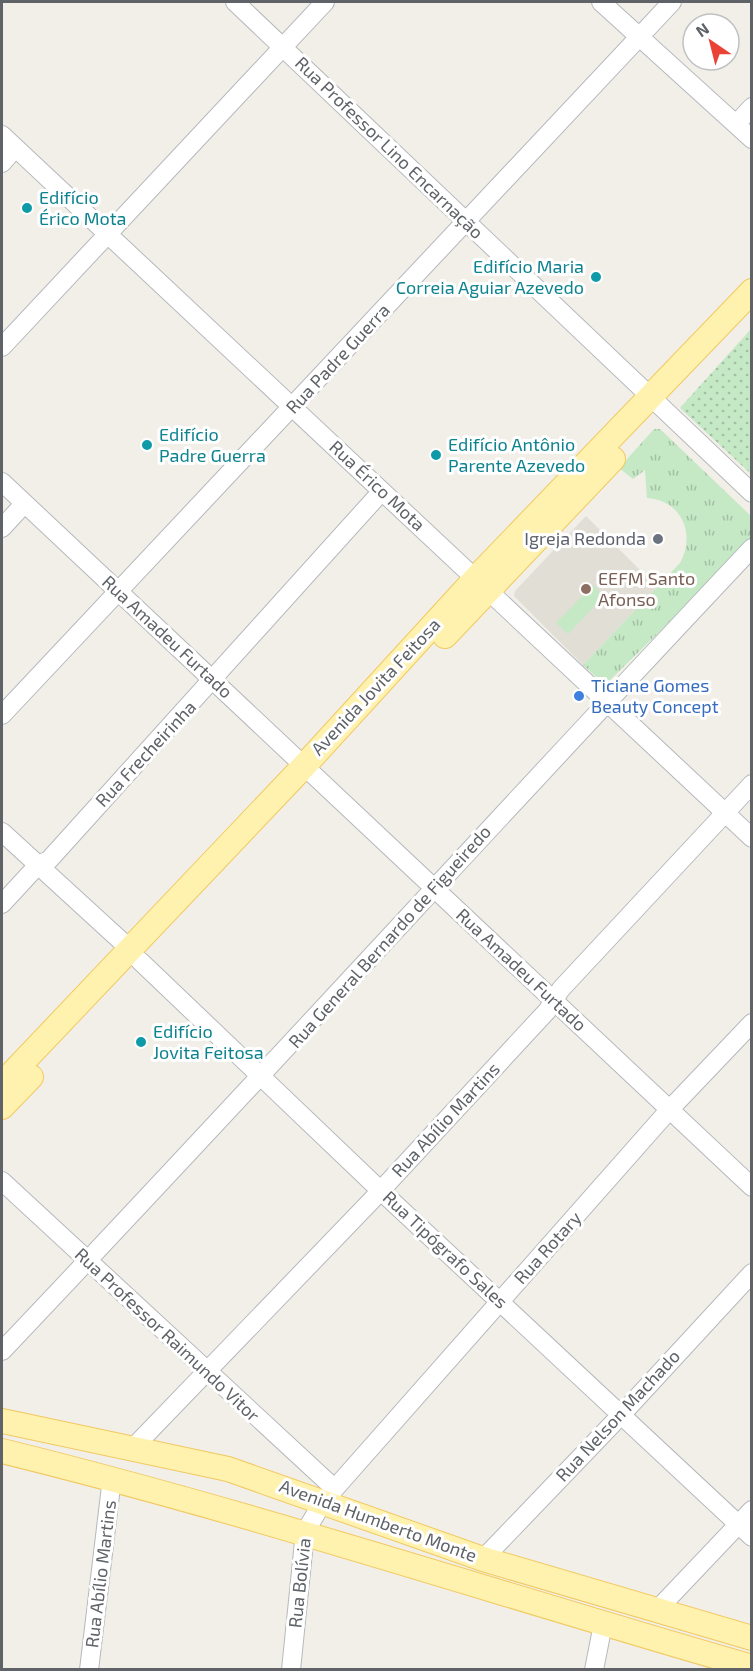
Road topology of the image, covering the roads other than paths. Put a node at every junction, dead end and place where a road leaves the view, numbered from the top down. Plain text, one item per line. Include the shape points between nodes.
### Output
1 (235, 2) edge
2 (325, 2) edge
3 (601, 2) edge
4 (672, 2) edge
5 (638, 37) junction
6 (283, 46) junction
7 (752, 107) edge
8 (736, 124) junction
9 (2, 135) edge
10 (752, 139) edge
11 (15, 148) junction
12 (2, 163) edge
13 (465, 222) junction
14 (106, 235) junction
15 (752, 291) edge
16 (752, 314) edge
17 (2, 346) edge
18 (656, 401) junction
19 (292, 408) junction
20 (2, 482) edge
21 (382, 491) junction
22 (752, 493) edge
23 (24, 504) junction
24 (2, 528) edge
25 (752, 548) edge
26 (483, 584) junction
27 (117, 591) junction
28 (214, 681) junction
29 (607, 701) junction
30 (2, 715) edge
31 (309, 771) junction
32 (752, 784) edge
33 (725, 812) junction
34 (2, 832) edge
35 (752, 838) edge
36 (38, 866) junction
37 (434, 888) junction
38 (2, 904) edge
39 (135, 956) junction
40 (554, 1001) junction
41 (752, 1023) edge
42 (263, 1076) junction
43 (2, 1084) edge
44 (2, 1107) edge
45 (670, 1110) junction
46 (2, 1181) edge
47 (752, 1187) edge
48 (381, 1191) junction
49 (88, 1261) junction
50 (752, 1272) edge
51 (500, 1301) junction
52 (2, 1351) edge
53 (206, 1370) junction
54 (622, 1414) junction
55 (2, 1421) edge
56 (132, 1449) junction
57 (2, 1451) edge
58 (112, 1478) junction
59 (328, 1495) junction
60 (752, 1510) edge
61 (738, 1524) junction
62 (305, 1532) junction
63 (752, 1537) edge
64 (483, 1559) junction
65 (658, 1609) junction
66 (603, 1624) junction
67 (752, 1638) edge
68 (706, 1662) edge
69 (752, 1666) edge
70 (89, 1670) edge
71 (291, 1670) edge
72 (594, 1670) edge

1 - 6 street, Rua Professor Lino Encarnação
2 - 6 street
3 - 5 street
4 - 5 street, Rua Padre Guerra
5 - 8 street
5 - 13 street, Rua Padre Guerra
6 - 13 street, Rua Professor Lino Encarnação
6 - 14 street
7 - 8 street
8 - 10 street
9 - 11 street, Rua Érico Mota
11 - 12 street
11 - 14 street, Rua Érico Mota
13 - 18 street, Rua Professor Lino Encarnação
13 - 19 street, Rua Padre Guerra
14 - 17 street
14 - 19 street, Rua Érico Mota
15 - 18 main road, Avenida Jovita Feitosa
16 - 18 main road, Avenida Jovita Feitosa
18 - 22 street, Rua Professor Lino Encarnação
18 - 26 main road, Avenida Jovita Feitosa
19 - 21 street, Rua Érico Mota
19 - 27 street, Rua Padre Guerra
20 - 23 street, Rua Amadeu Furtado
21 - 26 street, Rua Érico Mota
21 - 28 street, Rua Frecheirinha
23 - 24 street
23 - 27 street, Rua Amadeu Furtado
25 - 29 street, Rua General Bernardo de Figueiredo
26 - 29 street, Rua Érico Mota
26 - 31 main road, Avenida Jovita Feitosa
27 - 28 street, Rua Amadeu Furtado
27 - 30 street, Rua Padre Guerra
28 - 31 street, Rua Amadeu Furtado
28 - 36 street, Rua Frecheirinha via 49,860
29 - 33 street, Rua Érico Mota
29 - 37 street, Rua General Bernardo de Figueiredo
31 - 37 street, Rua Amadeu Furtado
31 - 39 main road, Avenida Jovita Feitosa
32 - 33 street, Rua Abílio Martins
33 - 35 street, Rua Érico Mota
33 - 40 street, Rua Abílio Martins via 559,991
34 - 36 street, Rua Tipógrafo Sales
36 - 38 street, Rua Frecheirinha
36 - 39 street, Rua Tipógrafo Sales
37 - 40 street, Rua Amadeu Furtado
37 - 42 street, Rua General Bernardo de Figueiredo
39 - 42 street, Rua Tipógrafo Sales
39 - 43 main road, Avenida Jovita Feitosa
39 - 44 main road, Avenida Jovita Feitosa
40 - 45 street, Rua Amadeu Furtado
40 - 48 street, Rua Abílio Martins
41 - 45 street, Rua Rotary
42 - 48 street, Rua Tipógrafo Sales
42 - 49 street, Rua General Bernardo de Figueiredo
45 - 47 street, Rua Amadeu Furtado
45 - 51 street, Rua Rotary
46 - 49 street, Rua Professor Raimundo Vitor
48 - 51 street, Rua Tipógrafo Sales
48 - 53 street, Rua Abílio Martins
49 - 52 street, Rua General Bernardo de Figueiredo
49 - 53 street, Rua Professor Raimundo Vitor
50 - 54 street, Rua Nelson Machado
51 - 54 street, Rua Tipógrafo Sales
51 - 59 street, Rua Rotary
53 - 56 street, Rua Abílio Martins
53 - 59 street, Rua Professor Raimundo Vitor
54 - 61 street, Rua Tipógrafo Sales
54 - 64 street, Rua Nelson Machado
55 - 56 main road, Avenida Humberto Monte
56 - 59 main road, Avenida Humberto Monte
57 - 58 main road, Avenida Humberto Monte
58 - 62 main road, Avenida Humberto Monte
58 - 70 street, Rua Abílio Martins
59 - 62 street, Rua Bolívia
59 - 64 main road, Avenida Humberto Monte
60 - 61 street
61 - 63 street, Rua Tipógrafo Sales
61 - 65 street
62 - 66 main road, Avenida Humberto Monte
62 - 71 street, Rua Bolívia
64 - 65 main road, Avenida Humberto Monte
65 - 67 main road, Avenida Humberto Monte
66 - 68 main road, Avenida Humberto Monte
66 - 72 street
68 - 69 main road, Avenida Humberto Monte

